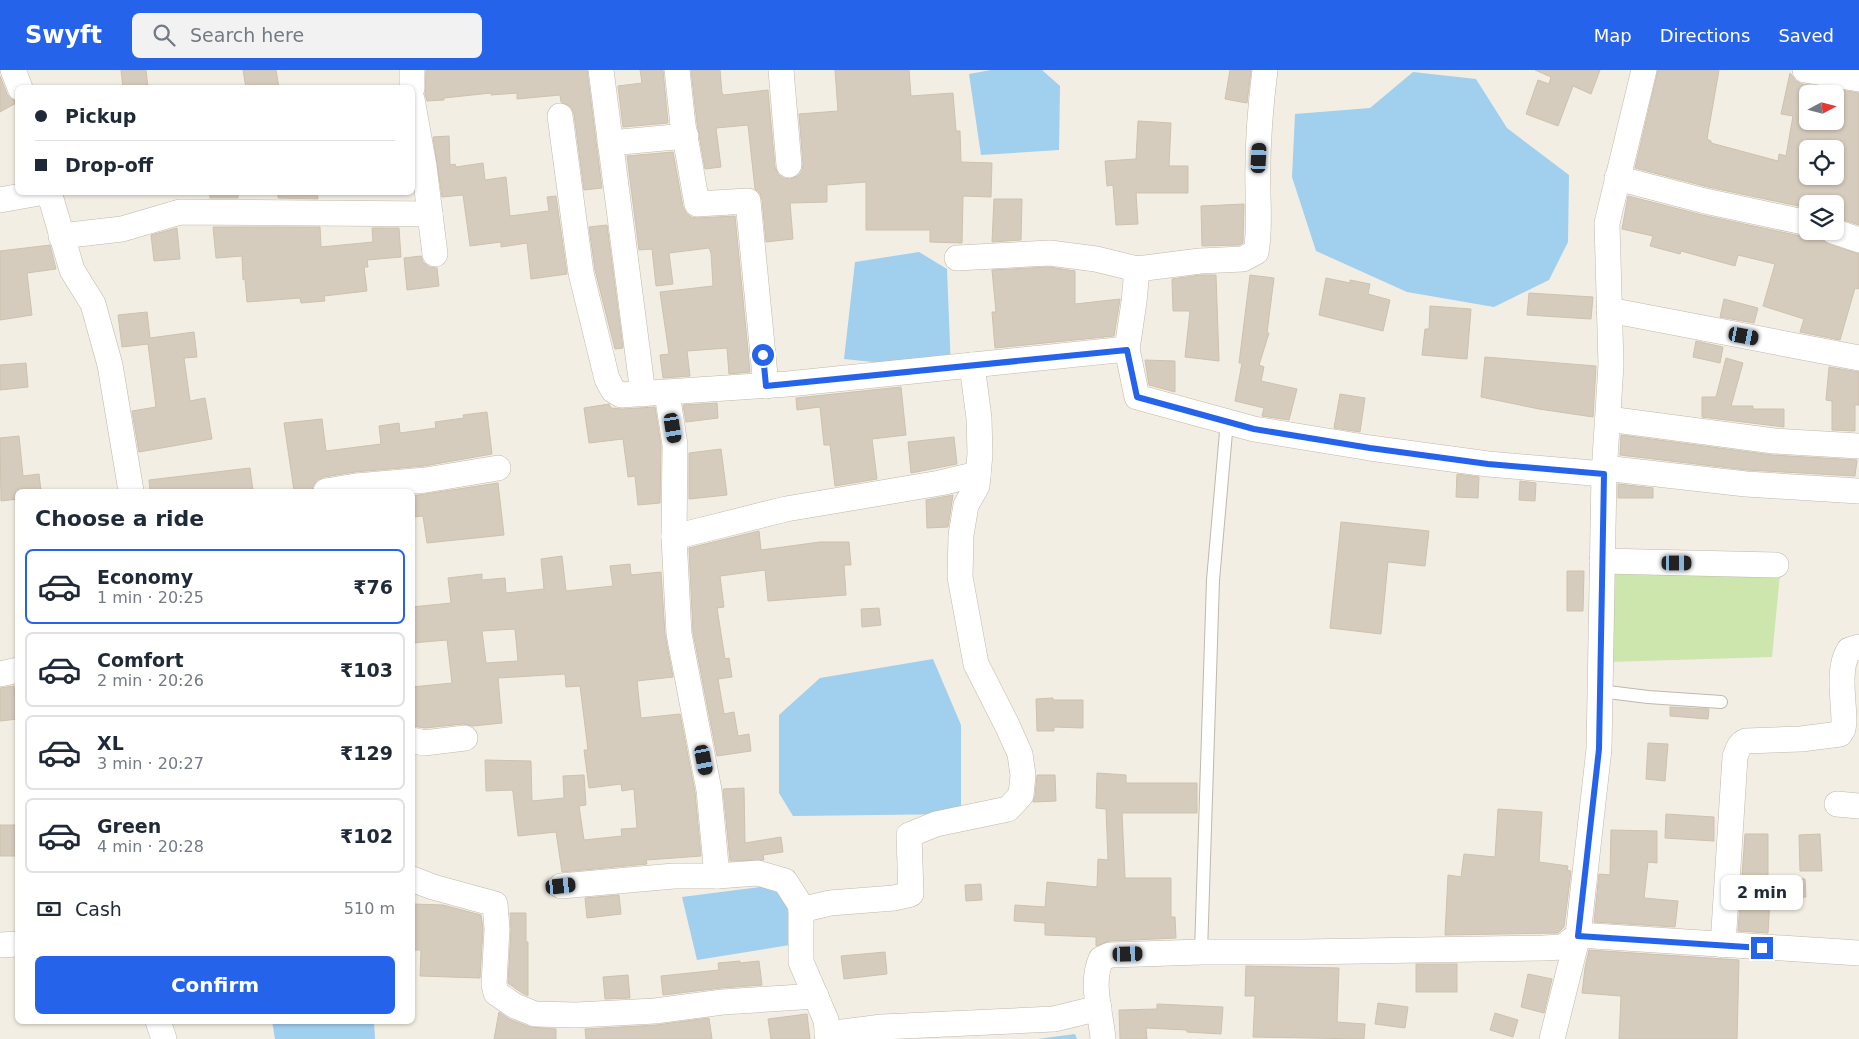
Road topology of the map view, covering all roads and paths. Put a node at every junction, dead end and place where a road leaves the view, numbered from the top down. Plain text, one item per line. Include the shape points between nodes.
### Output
1 (13, 70) edge
2 (412, 70) edge
3 (601, 70) edge
4 (677, 70) edge
5 (781, 70) edge
6 (1266, 70) edge
7 (1644, 70) edge
8 (1805, 70) edge
9 (1859, 79) edge
10 (19, 85) edge
11 (412, 85) edge
12 (415, 116) edge
13 (560, 116) dead end
14 (686, 136) junction
15 (610, 142) junction
16 (789, 165) dead end
17 (1617, 178) junction
18 (29, 195) edge
19 (48, 195) edge
20 (0, 200) edge
21 (430, 214) junction
22 (1799, 220) edge
23 (1844, 235) edge
24 (62, 236) junction
25 (1859, 240) edge
26 (435, 254) dead end
27 (957, 258) dead end
28 (1137, 268) junction
29 (1609, 310) junction
30 (1127, 350) junction
31 (1859, 358) edge
32 (972, 365) junction
33 (766, 386) junction
34 (655, 394) junction
35 (1608, 419) junction
36 (1227, 421) junction
37 (1859, 446) edge
38 (498, 468) dead end
39 (1604, 471) junction
40 (978, 474) junction
41 (131, 489) edge
42 (338, 489) edge
43 (1859, 491) edge
44 (674, 537) junction
45 (1602, 561) junction
46 (1776, 565) dead end
47 (1859, 647) edge
48 (15, 671) edge
49 (0, 674) edge
50 (1600, 691) junction
51 (1721, 702) dead end
52 (1852, 722) edge
53 (465, 738) dead end
54 (415, 740) edge
55 (717, 876) junction
56 (415, 880) edge
57 (561, 886) dead end
58 (801, 910) junction
59 (1578, 936) junction
60 (15, 944) edge
61 (0, 945) edge
62 (1723, 946) junction
63 (1201, 952) junction
64 (1859, 953) edge
65 (816, 996) junction
66 (1099, 1008) junction
67 (159, 1024) edge
68 (827, 1037) edge
69 (164, 1039) edge
70 (1103, 1039) edge
71 (1552, 1039) edge

1 - 10 street
2 - 11 street
3 - 15 street
4 - 14 street
5 - 16 street
6 - 28 street via 1260,127 1259,238 1256,252 1243,259
7 - 17 street
8 - 9 street
12 - 21 street
13 - 34 street via 581,273 606,379 621,395
14 - 15 street
14 - 33 street via 697,204 748,201
15 - 34 street
17 - 22 street
17 - 29 street via 1607,223
18 - 20 street
19 - 24 street
21 - 24 street via 180,212 122,229
21 - 26 street
23 - 25 street
24 - 41 street via 72,270 93,304 110,365
27 - 28 street via 1050,253
28 - 30 street
29 - 31 street
29 - 35 street via 1611,366
30 - 32 street
30 - 36 street via 1137,397
32 - 33 street
32 - 40 street via 979,418
33 - 34 street
34 - 44 street via 675,445
35 - 37 street via 1774,441
35 - 39 street
36 - 39 street via 1254,429 1488,464
36 - 63 lane via 1213,580
38 - 42 street via 426,480
39 - 43 street
39 - 45 street
40 - 44 street via 786,509
40 - 58 street via 977,486 966,505 960,577 976,664 1020,754 1021,794 1008,809 936,824 909,834 911,894 830,903
44 - 55 street via 679,634 709,790
45 - 46 street
45 - 50 street
47 - 52 street via 1849,650 1843,665
48 - 49 street
50 - 51 lane
50 - 59 street via 1599,749
52 - 62 street via 1840,734 1832,736 1741,743 1735,757
53 - 54 street
55 - 57 street via 674,876
55 - 58 street via 758,873 784,881
56 - 65 street via 495,904 496,993 535,1014 655,1011 723,1002
58 - 65 street via 801,962
59 - 62 street
59 - 63 street via 1563,947 1543,948
59 - 71 street
60 - 61 street
62 - 64 street
63 - 66 street via 1110,955 1101,959 1097,968
65 - 68 street via 826,1020
66 - 68 street via 1054,1019 882,1027
66 - 70 street
67 - 69 street

